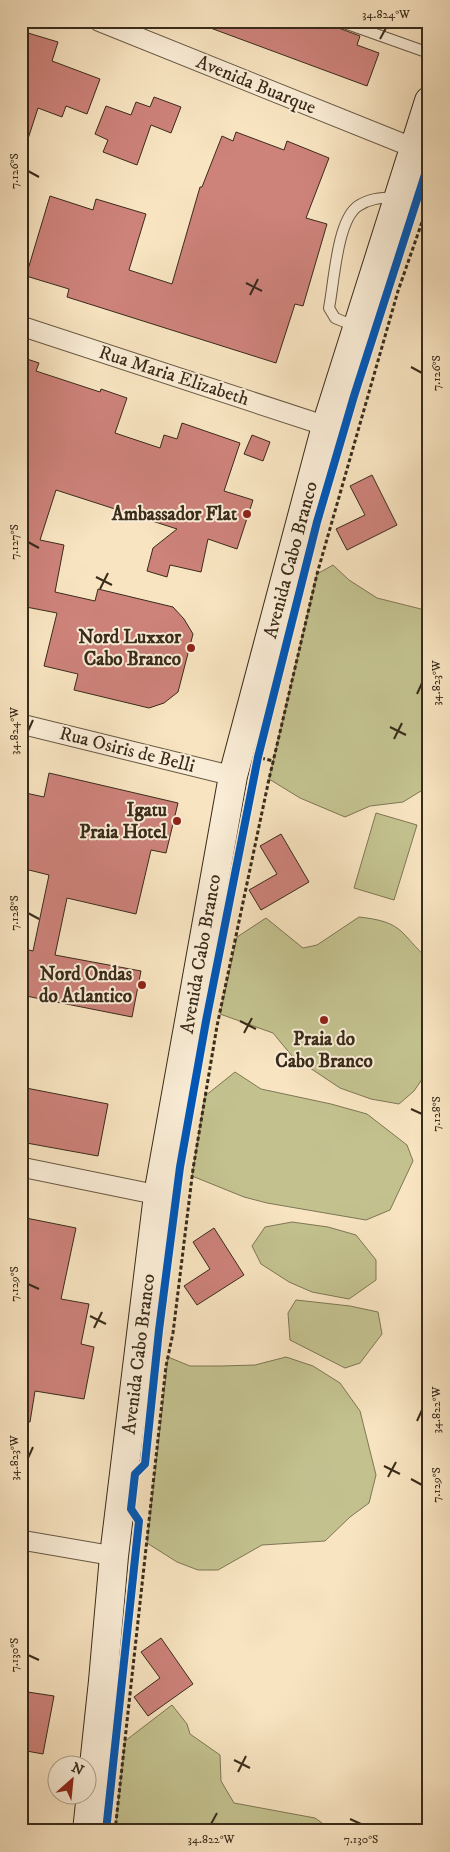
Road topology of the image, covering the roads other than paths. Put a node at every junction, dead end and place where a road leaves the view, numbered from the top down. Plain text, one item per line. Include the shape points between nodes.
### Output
1 (98, 21) edge
2 (339, 21) edge
3 (429, 53) edge
4 (429, 101) edge
5 (414, 148) junction
6 (399, 196) junction
7 (21, 326) edge
8 (358, 327) junction
9 (326, 426) junction
10 (21, 724) edge
11 (245, 771) junction
12 (21, 1167) edge
13 (158, 1195) junction
14 (21, 1540) edge
15 (114, 1556) junction
16 (87, 1831) edge

1 - 5 street, Avenida Buarque
2 - 3 lane
4 - 5 main road, Avenida Cabo Branco
5 - 6 main road, Avenida Cabo Branco
6 - 8 main road, Avenida Cabo Branco
6 - 8 lane via 373,199 357,207 347,218 329,308 335,318
7 - 9 street, Rua Maria Elizabeth
8 - 9 main road, Avenida Cabo Branco
9 - 11 main road, Avenida Cabo Branco
10 - 11 street, Rua Osiris de Belli
11 - 13 main road, Avenida Cabo Branco
12 - 13 street
13 - 15 main road, Avenida Cabo Branco
14 - 15 street
15 - 16 main road, Avenida Cabo Branco

